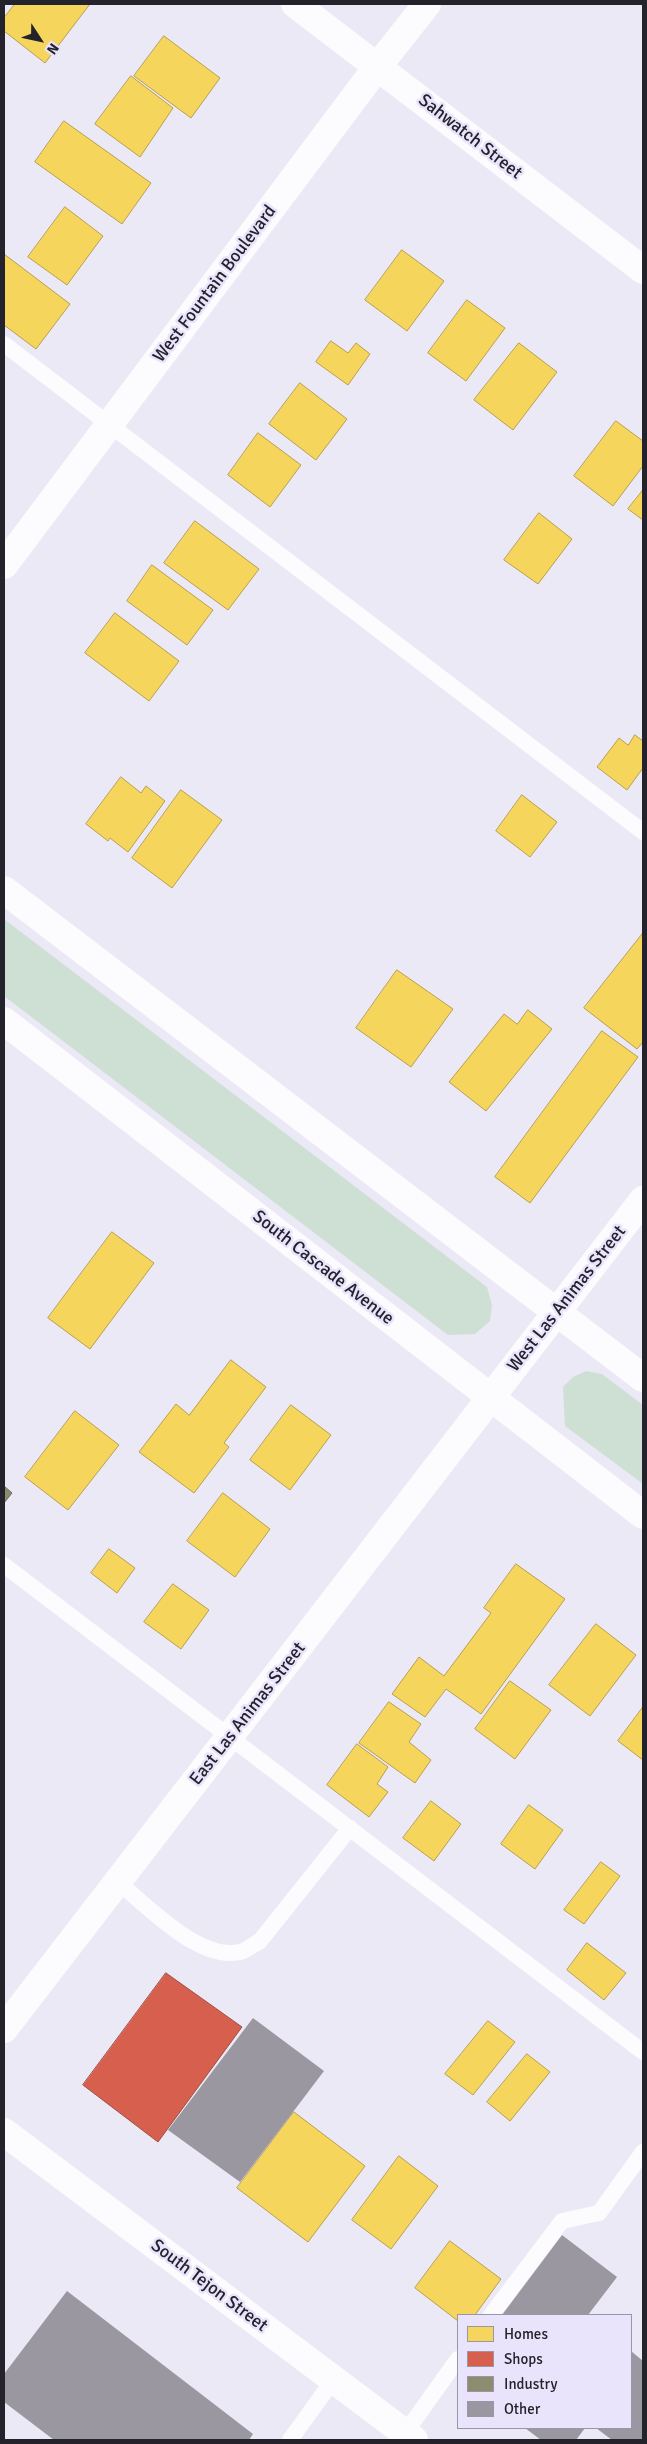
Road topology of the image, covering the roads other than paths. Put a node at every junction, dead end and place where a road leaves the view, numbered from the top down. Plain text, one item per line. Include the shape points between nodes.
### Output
1 (295, 4) edge
2 (427, 4) edge
3 (378, 66) junction
4 (643, 270) edge
5 (4, 344) edge
6 (110, 424) junction
7 (4, 565) edge
8 (643, 832) edge
9 (4, 890) edge
10 (4, 1021) edge
11 (643, 1200) edge
12 (557, 1312) junction
13 (643, 1378) edge
14 (491, 1399) junction
15 (643, 1515) edge
16 (4, 1565) edge
17 (231, 1736) junction
18 (350, 1828) junction
19 (118, 1882) junction
20 (4, 2029) edge
21 (643, 2052) edge
22 (4, 2132) edge
23 (643, 2152) edge
24 (492, 2314) edge
25 (457, 2361) edge
26 (334, 2380) junction
27 (409, 2437) edge
28 (290, 2440) edge

1 - 3 street, Sahwatch Street
2 - 3 street, West Fountain Boulevard
3 - 4 street, Sahwatch Street
3 - 6 street, West Fountain Boulevard
5 - 6 lane
6 - 7 street, West Fountain Boulevard
6 - 8 lane
9 - 12 street
10 - 14 street, South Cascade Avenue
11 - 12 street, West Las Animas Street
12 - 13 street
12 - 14 street, West Las Animas Street
14 - 15 street, South Cascade Avenue
14 - 17 street, East Las Animas Street
16 - 17 lane
17 - 18 lane
17 - 19 street, East Las Animas Street
18 - 19 lane via 260,1941 240,1952 209,1950 187,1939
18 - 21 lane
19 - 20 street, East Las Animas Street
22 - 26 street, South Tejon Street
23 - 24 lane via 599,2213 562,2221
25 - 27 lane
26 - 27 street, South Tejon Street
26 - 28 lane

